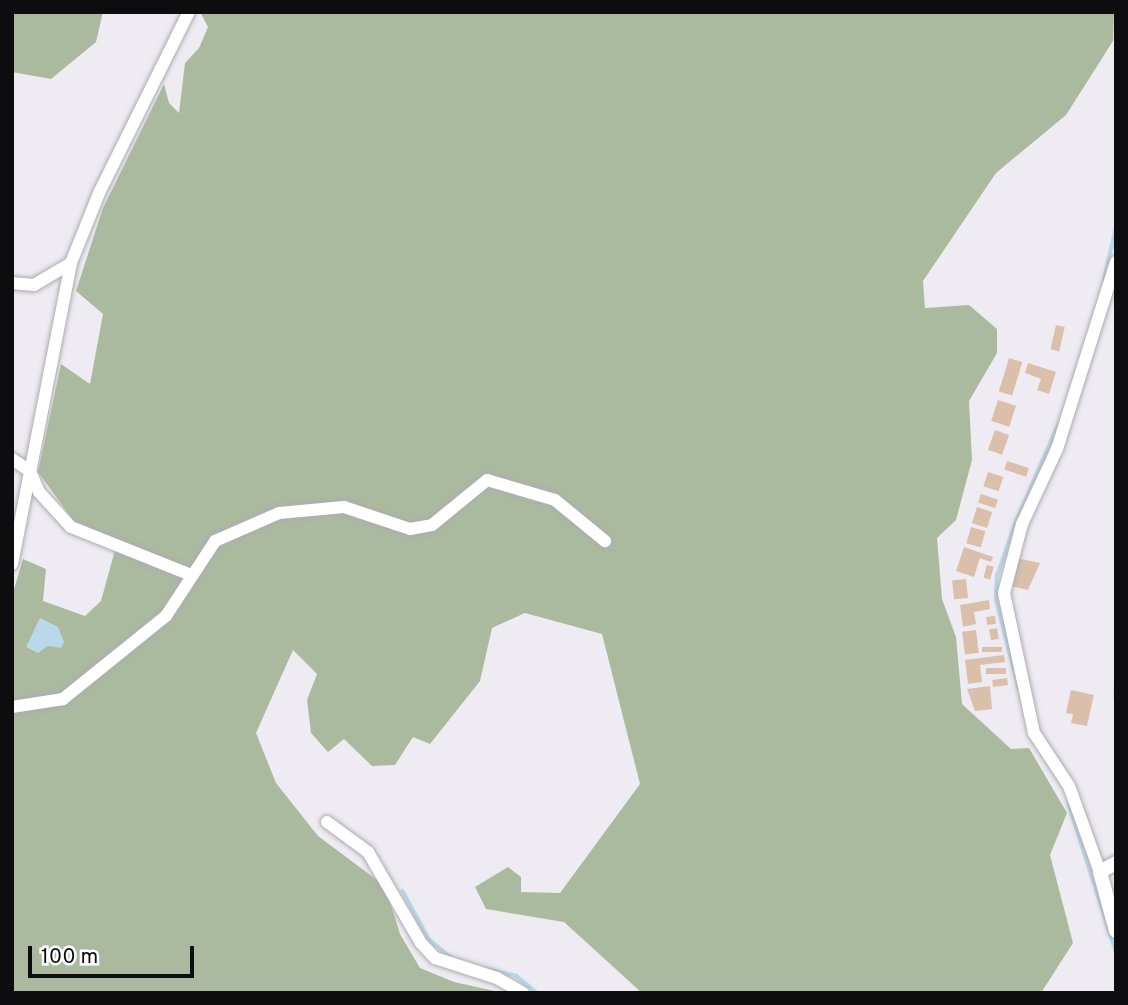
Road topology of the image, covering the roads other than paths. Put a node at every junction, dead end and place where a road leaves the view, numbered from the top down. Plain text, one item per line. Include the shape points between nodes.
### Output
1 (189, 12) edge
2 (1116, 262) edge
3 (71, 263) junction
4 (12, 283) edge
5 (12, 459) edge
6 (30, 471) junction
7 (606, 541) dead end
8 (12, 564) edge
9 (191, 575) junction
10 (12, 707) edge
11 (327, 822) dead end
12 (1116, 863) edge
13 (1100, 872) junction
14 (1116, 931) edge
15 (523, 993) edge

1 - 3 street via 100,191
2 - 13 street via 1057,449 1022,524 1004,593 1034,733 1069,786
3 - 4 street via 34,285
3 - 6 street
5 - 6 street
6 - 8 street
6 - 9 street via 39,492 71,527
7 - 9 street via 555,500 487,480 432,525 410,529 344,507 270,516 215,541
9 - 10 street via 166,616 70,694 46,705
11 - 15 street via 368,852 421,943 435,958 497,978
12 - 13 main road
13 - 14 main road

